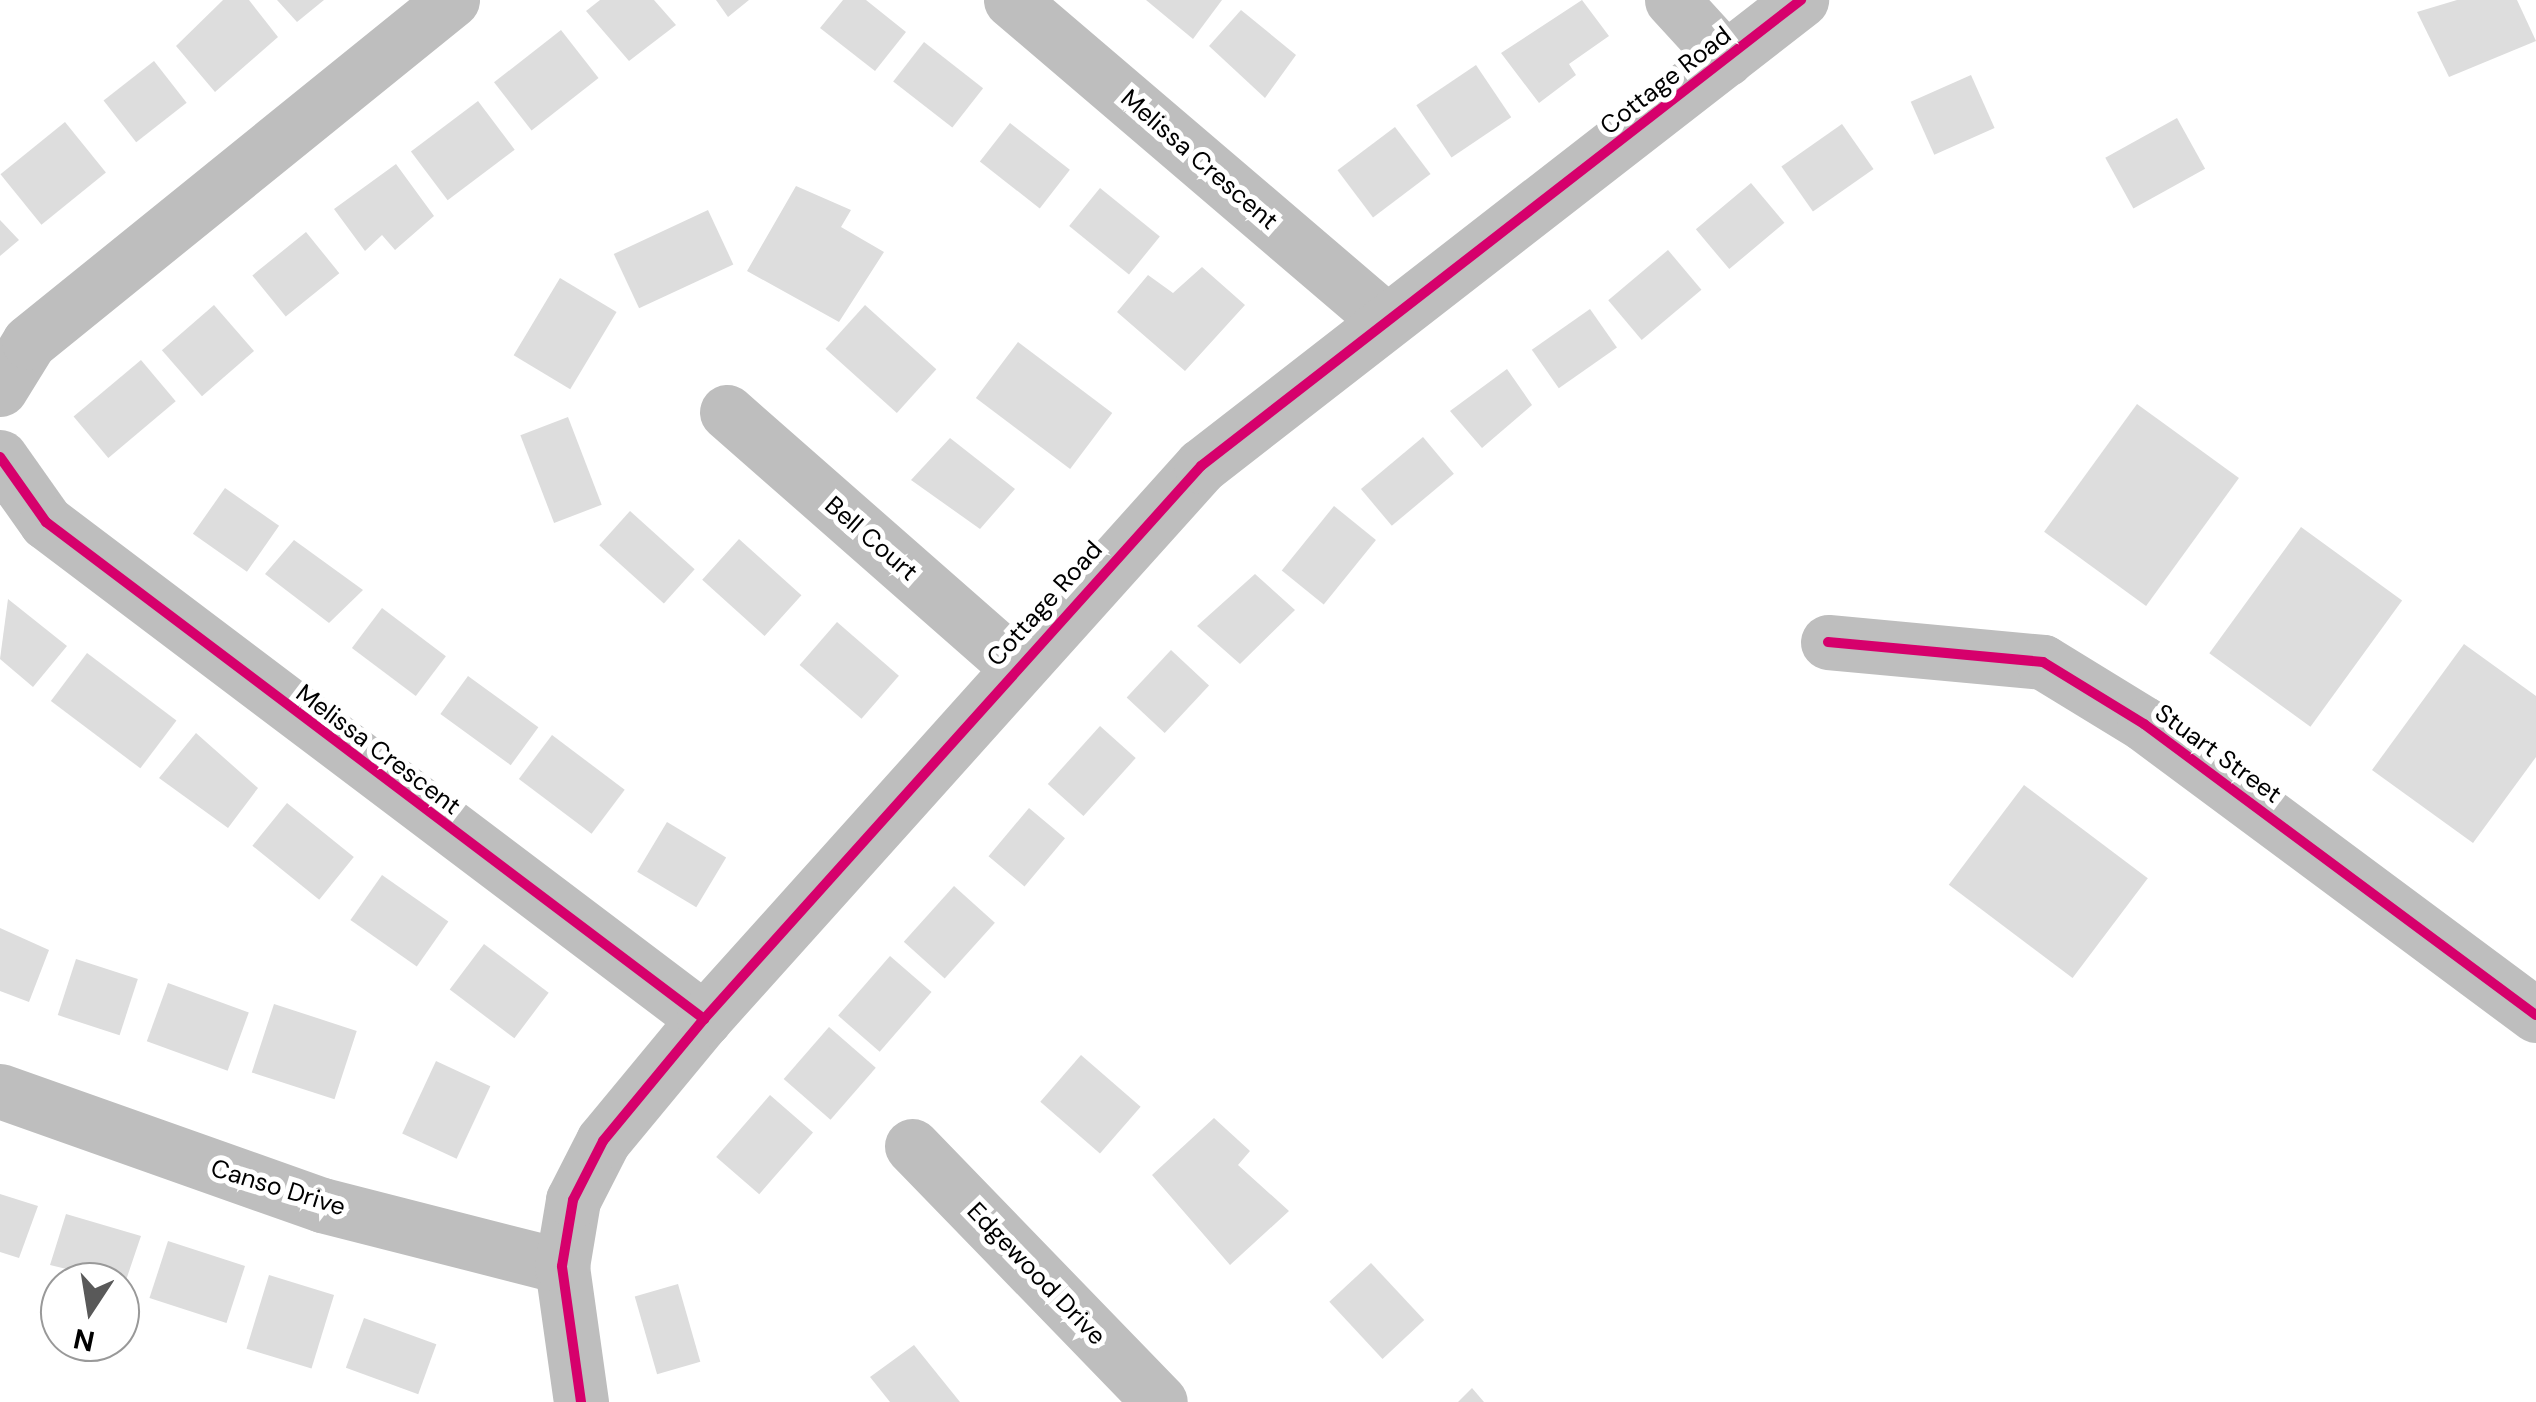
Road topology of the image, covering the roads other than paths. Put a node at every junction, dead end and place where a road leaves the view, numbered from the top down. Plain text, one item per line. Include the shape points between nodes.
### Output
1 (452, 0) edge
2 (1011, 0) edge
3 (1672, 0) edge
4 (1802, 0) edge
5 (1726, 59) junction
6 (1387, 321) junction
7 (0, 389) edge
8 (727, 412) dead end
9 (0, 456) edge
10 (1828, 642) dead end
11 (1016, 666) junction
12 (2536, 1015) edge
13 (704, 1019) junction
14 (0, 1091) edge
15 (912, 1146) dead end
16 (562, 1266) junction
17 (581, 1402) edge
18 (1160, 1402) edge

1 - 7 street via 29,342
2 - 6 street, Melissa Crescent
3 - 5 street
4 - 5 street, Cottage Road
5 - 6 street, Cottage Road
6 - 11 street, Cottage Road via 1201,466
8 - 11 street, Bell Court
9 - 13 street, Melissa Crescent via 46,522
10 - 12 street, Stuart Street via 2044,662 2144,724
11 - 13 street, Cottage Road
13 - 16 street, Cottage Road via 585,1171
14 - 16 street, Canso Drive via 322,1204
15 - 18 street, Edgewood Drive
16 - 17 street, Cottage Road

